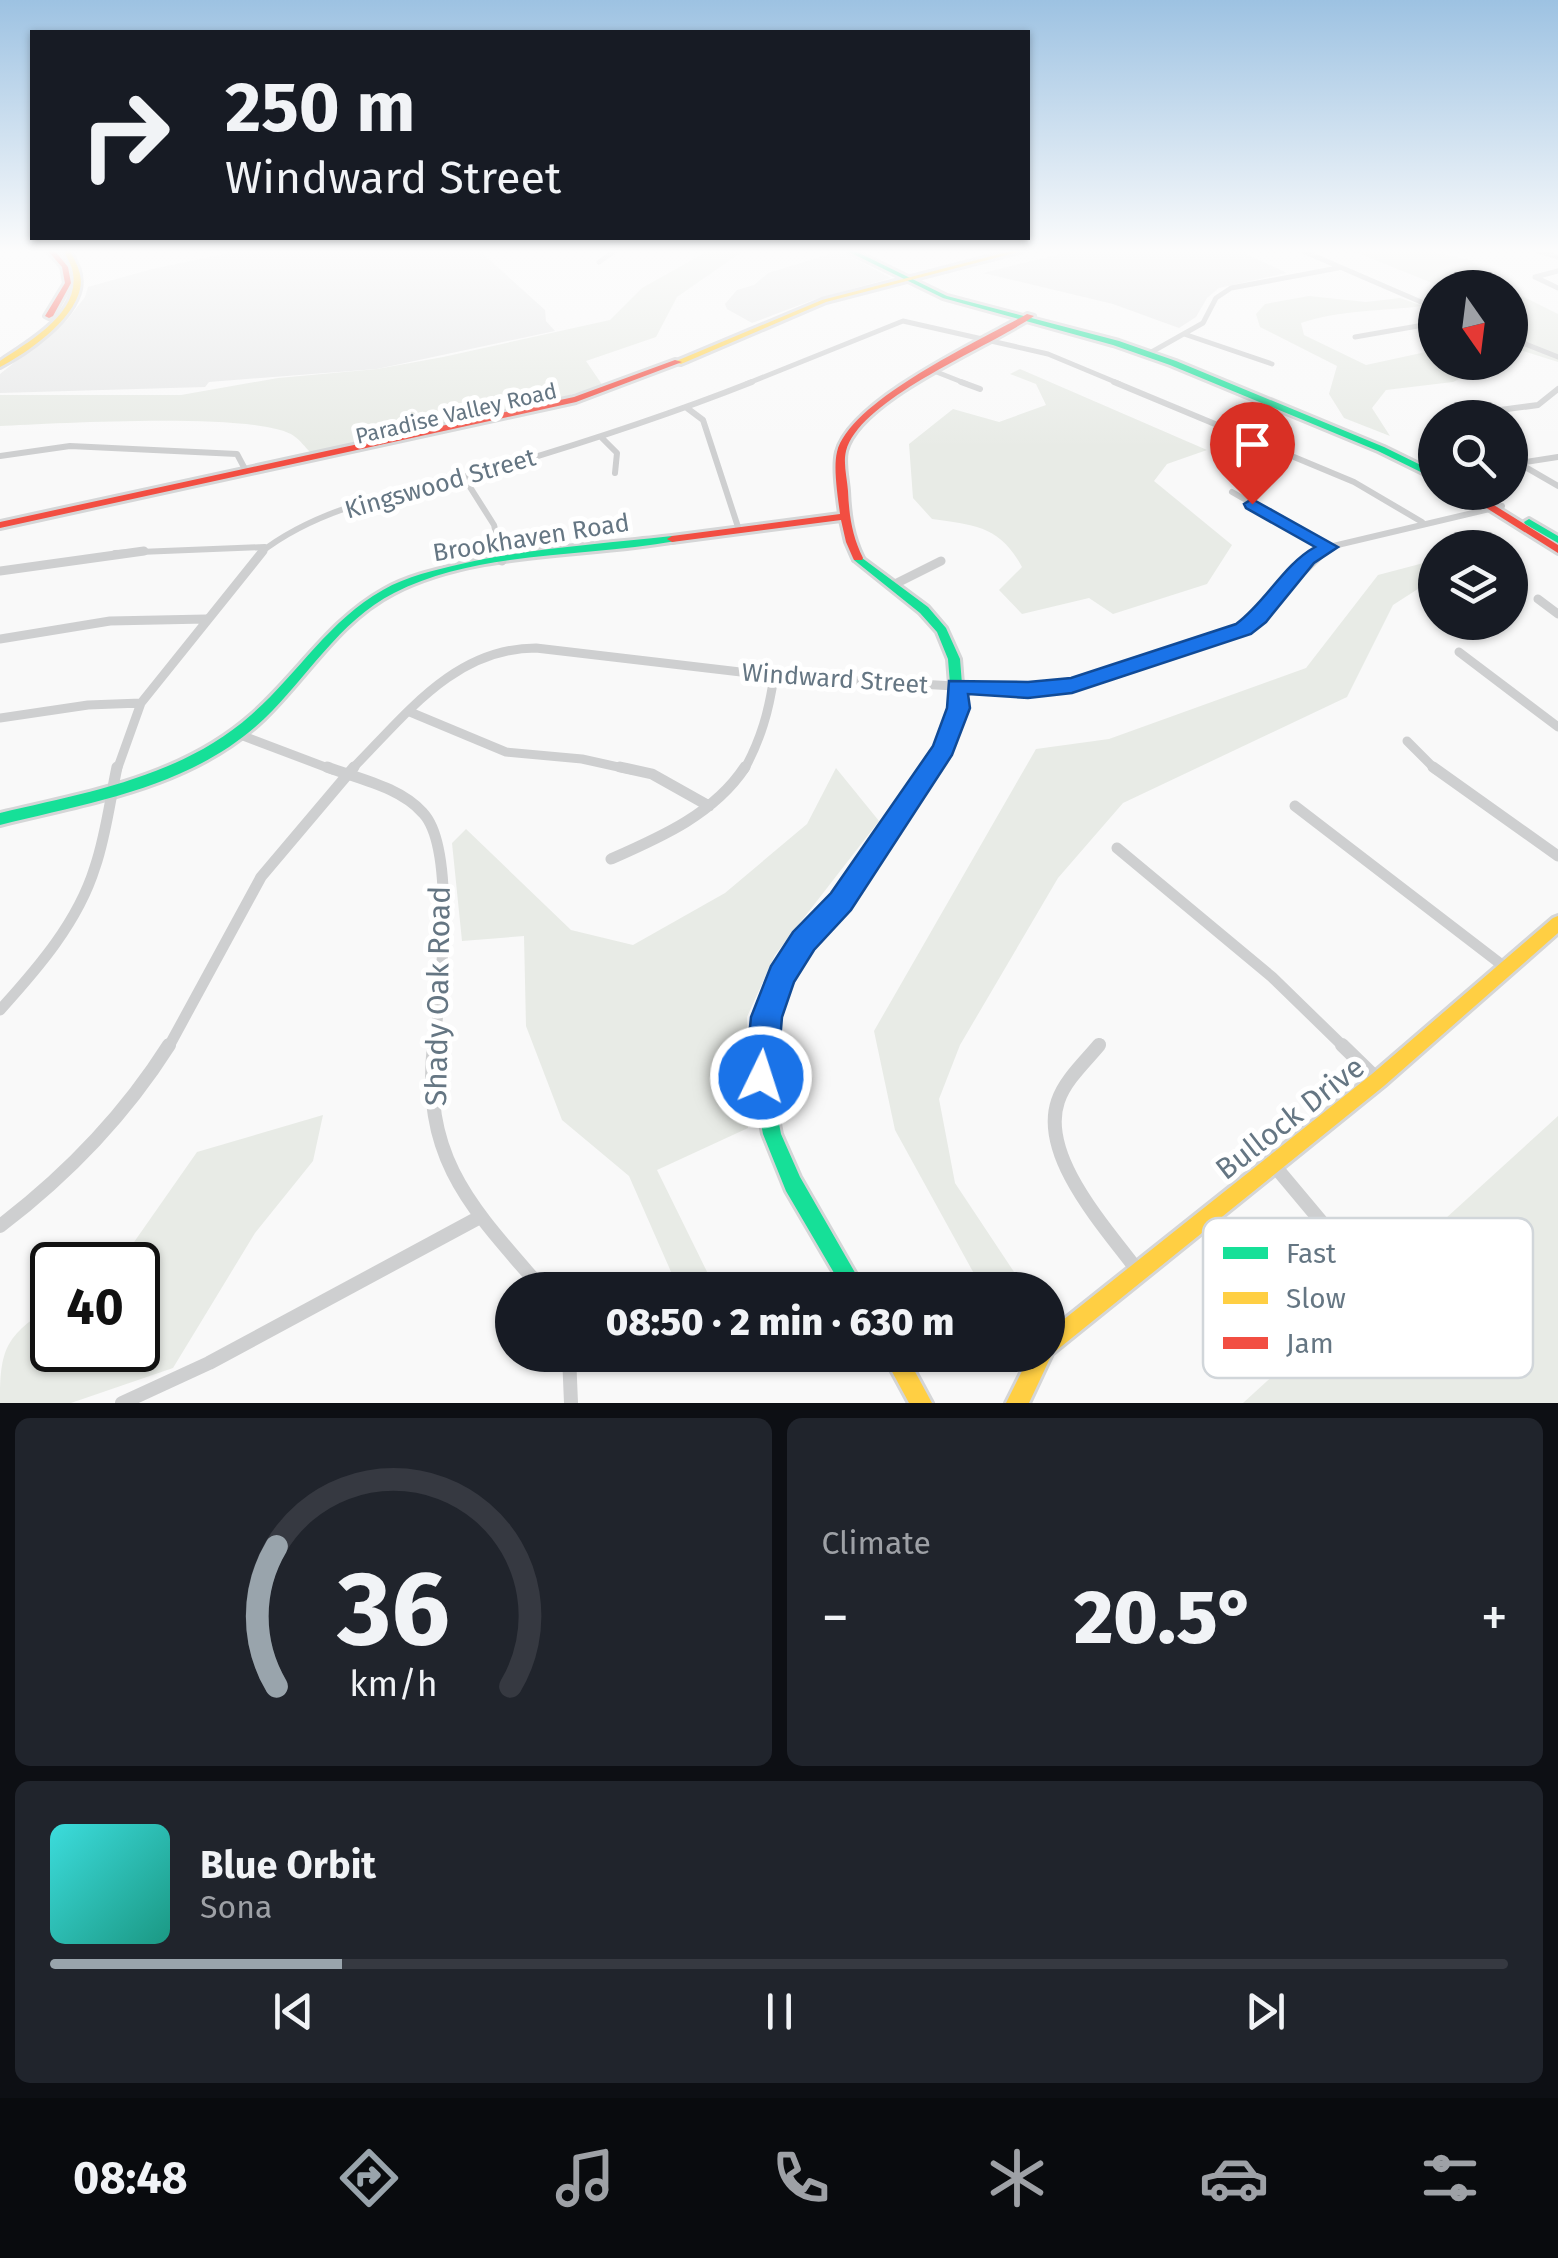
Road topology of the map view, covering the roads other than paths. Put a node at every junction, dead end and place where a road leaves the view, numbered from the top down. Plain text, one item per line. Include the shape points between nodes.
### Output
1 (58, 316) edge
2 (780, 316) edge
3 (797, 316) edge
4 (1022, 316) edge
5 (1207, 316) edge
6 (1027, 318) junction
7 (1418, 326) edge
8 (1184, 334) junction
9 (1354, 337) dead end
10 (995, 339) junction
11 (1528, 345) edge
12 (1151, 352) junction
13 (1558, 357) edge
14 (0, 362) edge
15 (1272, 364) dead end
16 (934, 371) junction
17 (980, 389) dead end
18 (1558, 389) edge
19 (1528, 406) edge
20 (686, 408) junction
21 (602, 438) junction
22 (1, 456) edge
23 (1558, 457) edge
24 (1418, 460) edge
25 (1528, 462) edge
26 (1418, 468) edge
27 (1528, 468) edge
28 (246, 471) junction
29 (615, 473) dead end
30 (463, 476) junction
31 (1558, 486) edge
32 (1232, 492) dead end
33 (1481, 510) edge
34 (1500, 510) edge
35 (1502, 510) edge
36 (846, 516) junction
37 (1422, 522) junction
38 (0, 525) edge
39 (739, 530) junction
40 (0, 533) edge
41 (1558, 540) edge
42 (265, 547) junction
43 (1329, 547) junction
44 (1558, 550) edge
45 (502, 561) junction
46 (941, 562) dead end
47 (0, 571) edge
48 (893, 585) junction
49 (1538, 599) dead end
50 (1558, 614) edge
51 (206, 619) junction
52 (0, 639) edge
53 (1459, 652) dead end
54 (774, 676) junction
55 (956, 686) junction
56 (142, 703) junction
57 (410, 712) junction
58 (0, 718) edge
59 (1558, 727) edge
60 (238, 734) junction
61 (1407, 741) dead end
62 (348, 774) junction
63 (113, 791) junction
64 (709, 806) junction
65 (1295, 806) dead end
66 (0, 818) edge
67 (1117, 848) dead end
68 (1558, 856) edge
69 (610, 859) dead end
70 (1558, 923) edge
71 (1506, 968) junction
72 (0, 1010) edge
73 (1100, 1044) dead end
74 (1378, 1080) junction
75 (1273, 1164) junction
76 (480, 1217) junction
77 (1204, 1218) edge
78 (1318, 1218) edge
79 (1203, 1219) edge
80 (0, 1226) edge
81 (1137, 1270) junction
82 (527, 1272) edge
83 (845, 1272) edge
84 (1065, 1331) edge
85 (570, 1372) edge
86 (904, 1372) edge
87 (1033, 1372) edge
88 (122, 1403) edge
89 (572, 1403) edge
90 (921, 1403) edge
91 (1017, 1403) edge

1 - 14 main road
2 - 28 main road, Paradise Valley Road via 576,399
3 - 40 main road, Paradise Valley Road via 582,404
4 - 6 main road
5 - 8 street
6 - 10 main road
6 - 12 main road
7 - 9 street
8 - 12 street
8 - 15 street
10 - 16 main road
10 - 20 street, Kingswood Street via 903,321
10 - 37 street via 1144,391 1354,482
11 - 13 street
12 - 24 main road
12 - 26 main road
16 - 17 street
16 - 36 main road via 866,414 844,440
18 - 19 street
20 - 21 street, Kingswood Street
20 - 39 street via 703,420
21 - 29 street via 617,453
21 - 30 street, Kingswood Street
22 - 28 street via 112,446 237,454
23 - 25 street
27 - 31 street
28 - 38 main road, Paradise Valley Road
30 - 42 street, Kingswood Street via 353,504
30 - 45 street via 496,522
32 - 43 street
33 - 37 street, Windward Street
34 - 44 main road
35 - 41 main road
36 - 39 main road, Brookhaven Road
36 - 48 main road via 855,554
37 - 43 street, Windward Street
39 - 45 main road, Brookhaven Road
42 - 47 street via 141,550
42 - 51 street, Kingswood Street
43 - 55 street, Windward Street via 1307,559 1259,618 1222,639 1058,688
45 - 60 main road, Brookhaven Road via 428,575 370,601
46 - 48 street
48 - 55 main road via 942,631
49 - 50 street
51 - 52 street via 110,621
51 - 56 street, Kingswood Street
53 - 59 street
54 - 55 street, Windward Street
54 - 57 street, Windward Street via 510,648 461,665
54 - 64 street via 771,718 759,751
55 - 83 main road via 958,708 944,749 841,902 782,976 762,1041 772,1134
56 - 58 street
56 - 63 street, Kingswood Street via 126,730
57 - 62 street, Windward Street
57 - 64 street via 506,752 652,774
60 - 62 street, Shady Oak Road
60 - 63 main road, Brookhaven Road via 176,772
61 - 68 street via 1439,773
62 - 76 street, Shady Oak Road via 413,805 426,816 440,849 436,1134
62 - 80 street, Windward Street via 260,879 140,1088 67,1169
63 - 66 main road, Brookhaven Road
63 - 72 street, Kingswood Street via 79,902 34,973
64 - 69 street via 664,836
65 - 71 street
67 - 74 street via 1272,976
70 - 71 main road, Bullock Drive
71 - 74 main road, Bullock Drive
73 - 81 street via 1058,1100 1056,1136 1070,1174
74 - 75 main road, Bullock Drive
75 - 77 main road, Bullock Drive
75 - 78 street
76 - 82 street, Shady Oak Road
76 - 88 street
79 - 81 main road, Bullock Drive
81 - 84 main road, Bullock Drive
85 - 89 street
86 - 90 main road
87 - 91 main road

